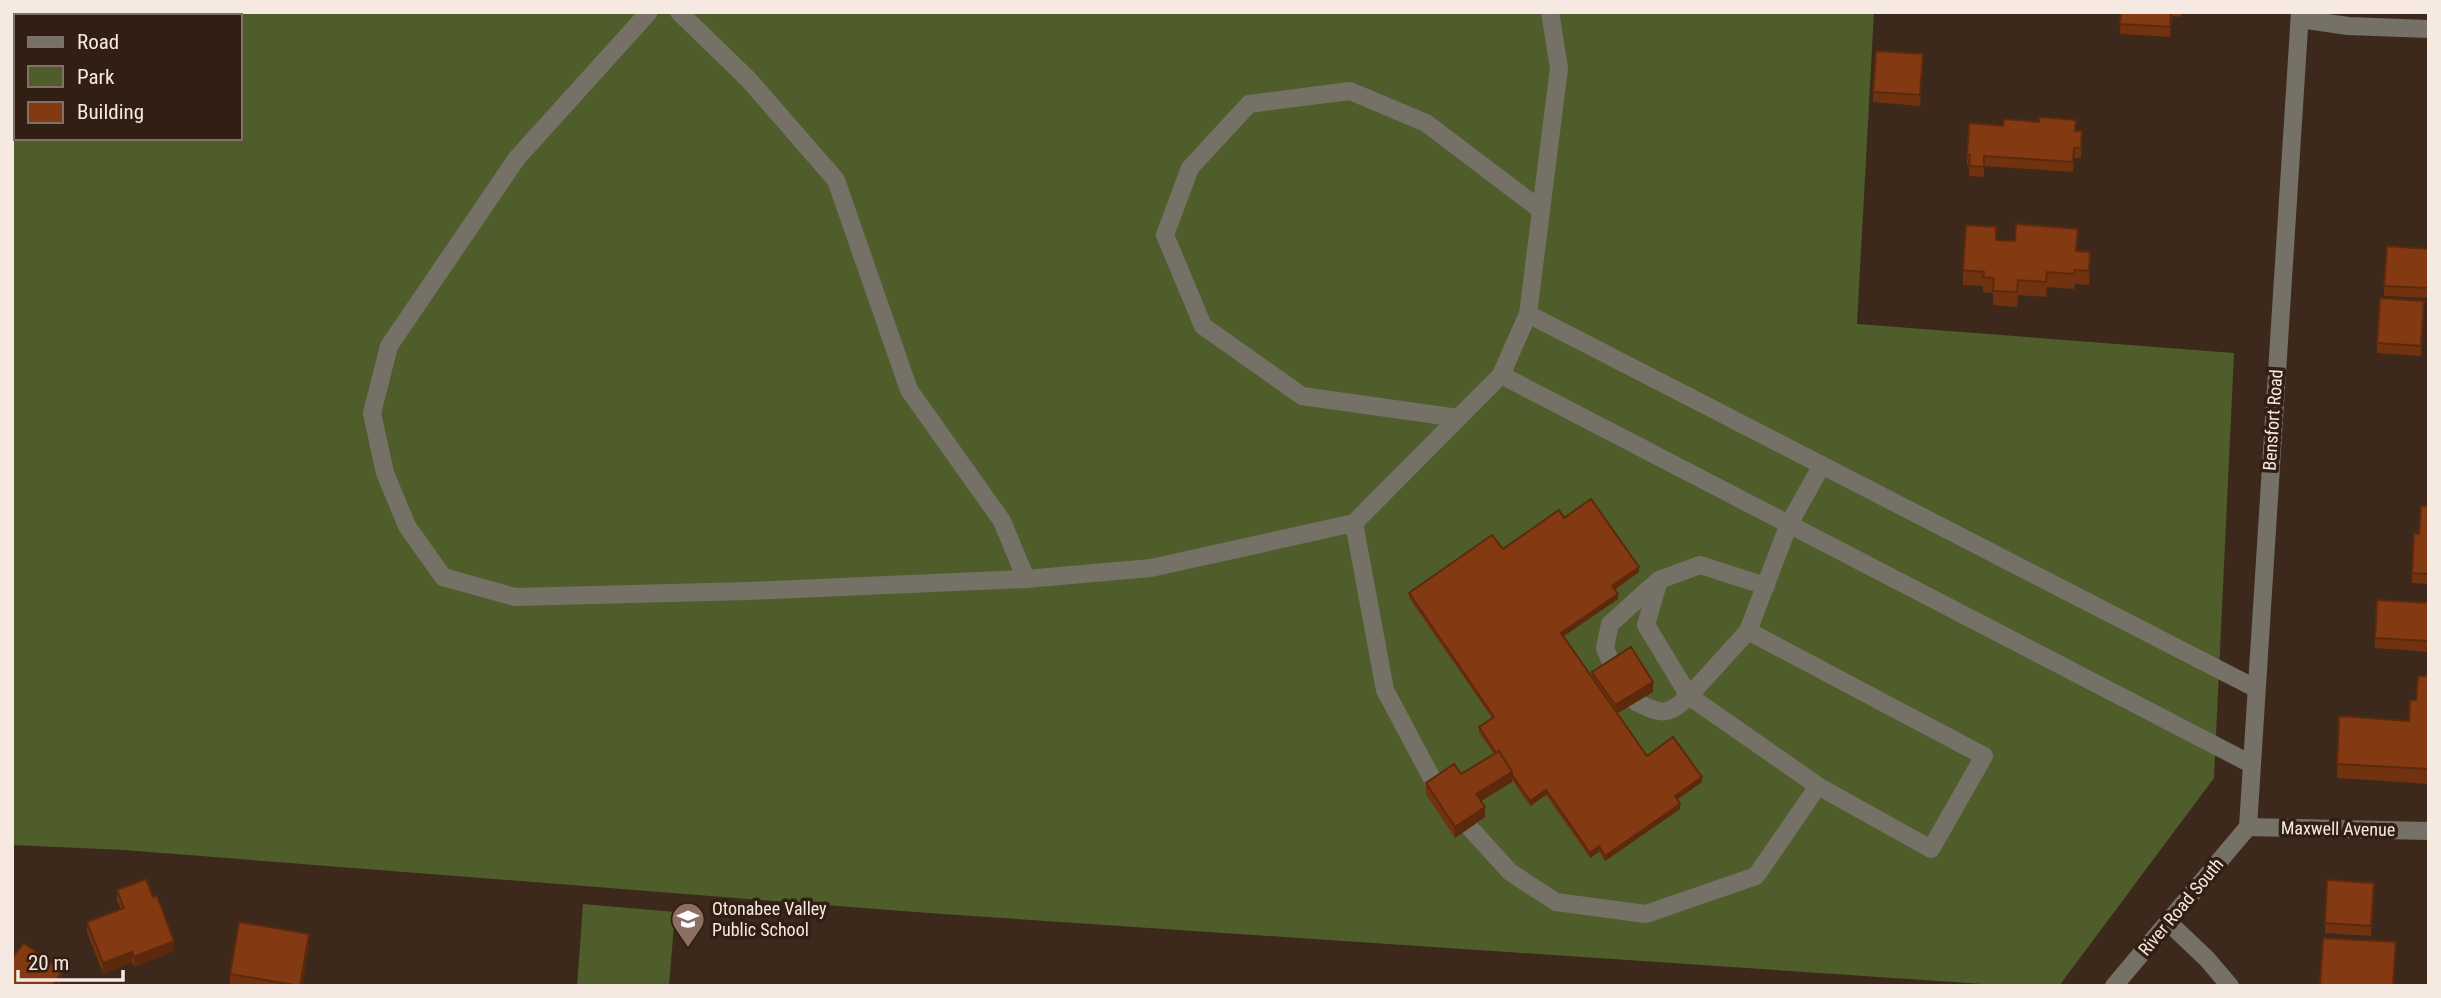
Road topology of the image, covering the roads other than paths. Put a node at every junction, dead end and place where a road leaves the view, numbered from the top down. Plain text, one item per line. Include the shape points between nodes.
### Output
1 (649, 12) edge
2 (680, 12) edge
3 (1550, 12) edge
4 (2300, 15) edge
5 (2429, 29) edge
6 (1541, 210) junction
7 (1528, 314) junction
8 (1501, 374) junction
9 (1458, 418) junction
10 (1822, 465) junction
11 (1353, 523) junction
12 (1789, 524) junction
13 (1026, 579) junction
14 (1659, 580) junction
15 (1766, 586) junction
16 (1748, 631) junction
17 (1613, 668) edge
18 (2255, 688) junction
19 (1689, 696) junction
20 (1636, 702) edge
21 (2251, 764) junction
22 (1436, 786) edge
23 (1818, 786) junction
24 (2248, 827) junction
25 (1469, 828) edge
26 (2429, 831) edge
27 (2168, 922) junction
28 (2114, 986) edge
29 (2230, 986) edge

1 - 13 street via 517,158 389,346 372,413 385,473 407,526 443,577 515,597
2 - 13 street via 748,79 836,180 909,390 1002,521
3 - 6 street via 1559,68
4 - 5 street via 2348,26
4 - 18 street, Bensfort Road
6 - 7 street
6 - 9 street via 1426,123 1350,91 1249,104 1190,168 1165,234 1203,327 1302,396
7 - 8 street
7 - 10 street
8 - 9 street
8 - 12 street
9 - 11 street
10 - 12 street
10 - 18 street
11 - 13 street via 1151,568
11 - 22 street via 1385,690
12 - 15 street
12 - 21 street
14 - 15 street via 1700,565
14 - 17 street via 1610,624 1605,648
14 - 19 street via 1646,625
15 - 16 street
16 - 19 street
16 - 23 street via 1984,756 1931,849
18 - 21 street, Bensfort Road
19 - 20 street via 1673,711 1656,712
19 - 23 street
21 - 24 street, Bensfort Road
23 - 25 street via 1756,876 1646,914 1556,902 1510,872
24 - 26 street, Maxwell Avenue
24 - 27 street, River Road South
27 - 28 street, River Road South
27 - 29 street

